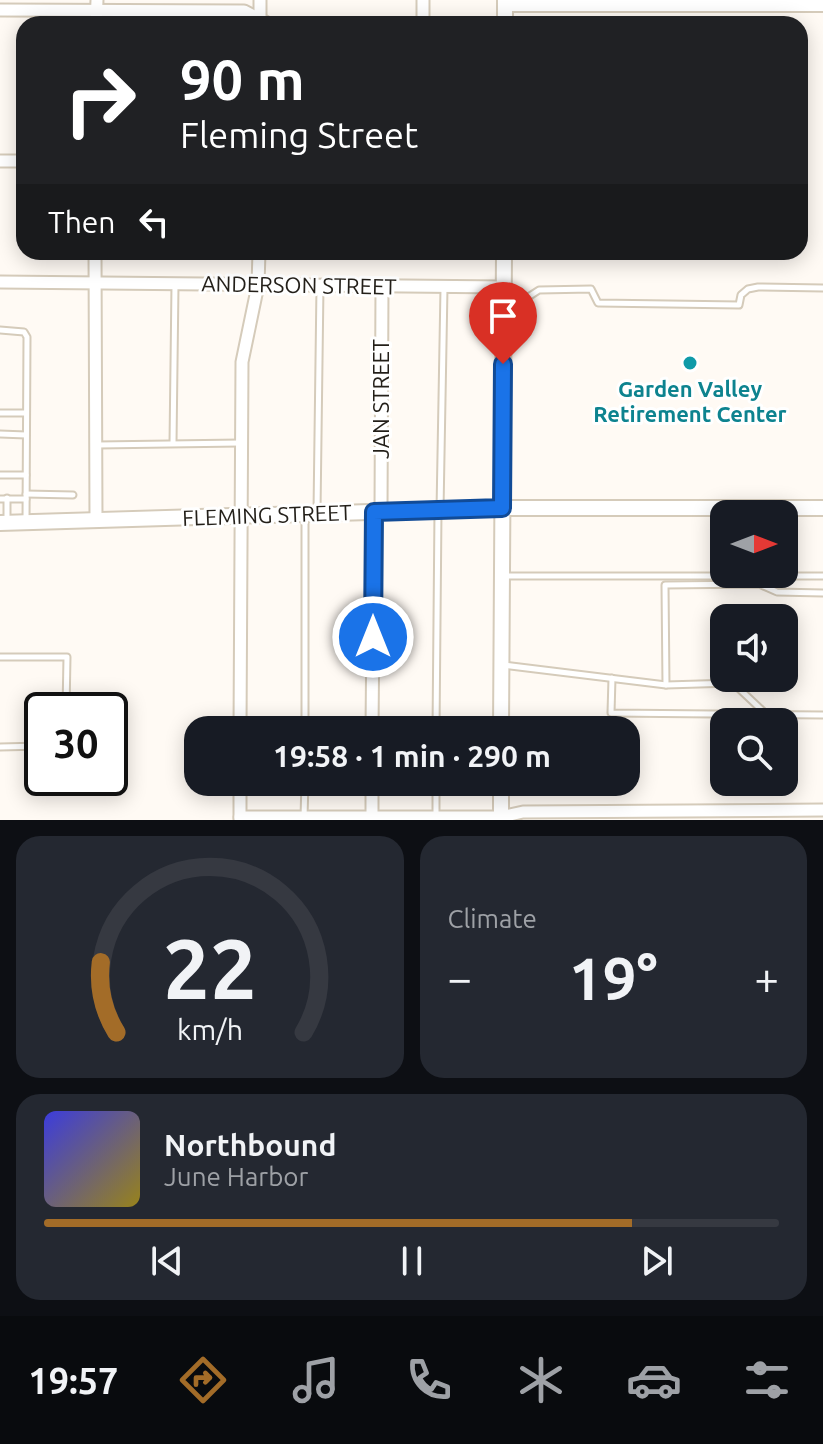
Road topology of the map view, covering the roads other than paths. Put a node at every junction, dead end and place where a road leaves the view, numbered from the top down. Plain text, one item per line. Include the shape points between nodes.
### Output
1 (505, 2) edge
2 (823, 4) edge
3 (15, 5) edge
4 (96, 5) edge
5 (0, 10) edge
6 (253, 16) edge
7 (95, 260) edge
8 (259, 260) edge
9 (504, 260) edge
10 (0, 282) edge
11 (95, 283) junction
12 (175, 284) junction
13 (258, 285) junction
14 (320, 285) junction
15 (382, 286) junction
16 (444, 287) junction
17 (823, 288) edge
18 (504, 293) junction
19 (0, 330) edge
20 (0, 413) edge
21 (26, 413) junction
22 (0, 434) edge
23 (26, 435) junction
24 (173, 443) junction
25 (241, 443) junction
26 (95, 445) junction
27 (0, 475) edge
28 (26, 475) junction
29 (73, 495) dead end
30 (26, 496) junction
31 (3, 498) edge
32 (502, 508) junction
33 (823, 508) edge
34 (439, 510) junction
35 (377, 512) junction
36 (311, 514) junction
37 (240, 516) junction
38 (96, 520) junction
39 (26, 522) junction
40 (4, 523) edge
41 (502, 576) junction
42 (823, 576) edge
43 (823, 593) edge
44 (0, 657) edge
45 (502, 665) junction
46 (612, 678) junction
47 (666, 685) junction
48 (66, 692) edge
49 (760, 708) edge
50 (710, 714) edge
51 (798, 715) edge
52 (823, 715) edge
53 (240, 716) edge
54 (305, 716) edge
55 (372, 716) edge
56 (436, 716) edge
57 (501, 716) edge
58 (24, 746) edge
59 (0, 747) edge
60 (240, 796) edge
61 (303, 796) edge
62 (372, 796) edge
63 (436, 796) edge
64 (501, 796) edge
65 (823, 810) edge
66 (372, 817) junction
67 (436, 817) junction
68 (299, 818) edge
69 (501, 818) edge
70 (240, 819) edge

1 - 2 street
3 - 4 street
3 - 5 street
4 - 6 street via 244,11
7 - 11 street
8 - 13 street
9 - 18 street
10 - 11 street, ANDERSON STREET
11 - 12 street, ANDERSON STREET
11 - 26 street
12 - 13 street, ANDERSON STREET
12 - 24 lane
13 - 14 street, ANDERSON STREET
13 - 25 street via 242,362
14 - 15 street, ANDERSON STREET
14 - 36 lane
15 - 16 street, ANDERSON STREET
15 - 35 street, JAN STREET
16 - 18 street, ANDERSON STREET
16 - 34 lane
17 - 18 lane via 748,289 739,305 598,303 591,289 539,290 522,301
18 - 32 street
19 - 21 lane via 19,330 27,337
20 - 21 lane
21 - 23 lane
22 - 23 lane
23 - 28 lane
24 - 25 lane
24 - 26 lane
25 - 37 street
26 - 38 street
27 - 28 lane
28 - 30 lane
29 - 30 lane
30 - 31 lane
30 - 39 lane
31 - 40 lane
32 - 33 street, FLEMING STREET
32 - 34 street, FLEMING STREET
32 - 41 street
34 - 35 street, FLEMING STREET
34 - 56 lane
35 - 36 street, FLEMING STREET
35 - 55 street, JAN STREET
36 - 37 street, FLEMING STREET
36 - 54 lane
37 - 38 street, FLEMING STREET
37 - 53 street
38 - 39 street, FLEMING STREET
39 - 40 street, FLEMING STREET
41 - 42 lane
41 - 45 street
43 - 47 lane via 777,592 759,584 665,585
44 - 48 lane via 67,657
45 - 46 lane
45 - 57 street
46 - 47 lane
46 - 50 lane via 611,713
47 - 49 lane via 733,683
51 - 52 lane
58 - 59 lane
60 - 70 street
61 - 68 lane
62 - 66 street
63 - 67 lane
64 - 69 street
65 - 69 street via 523,812
66 - 67 street
66 - 68 street
67 - 69 street
68 - 70 street

